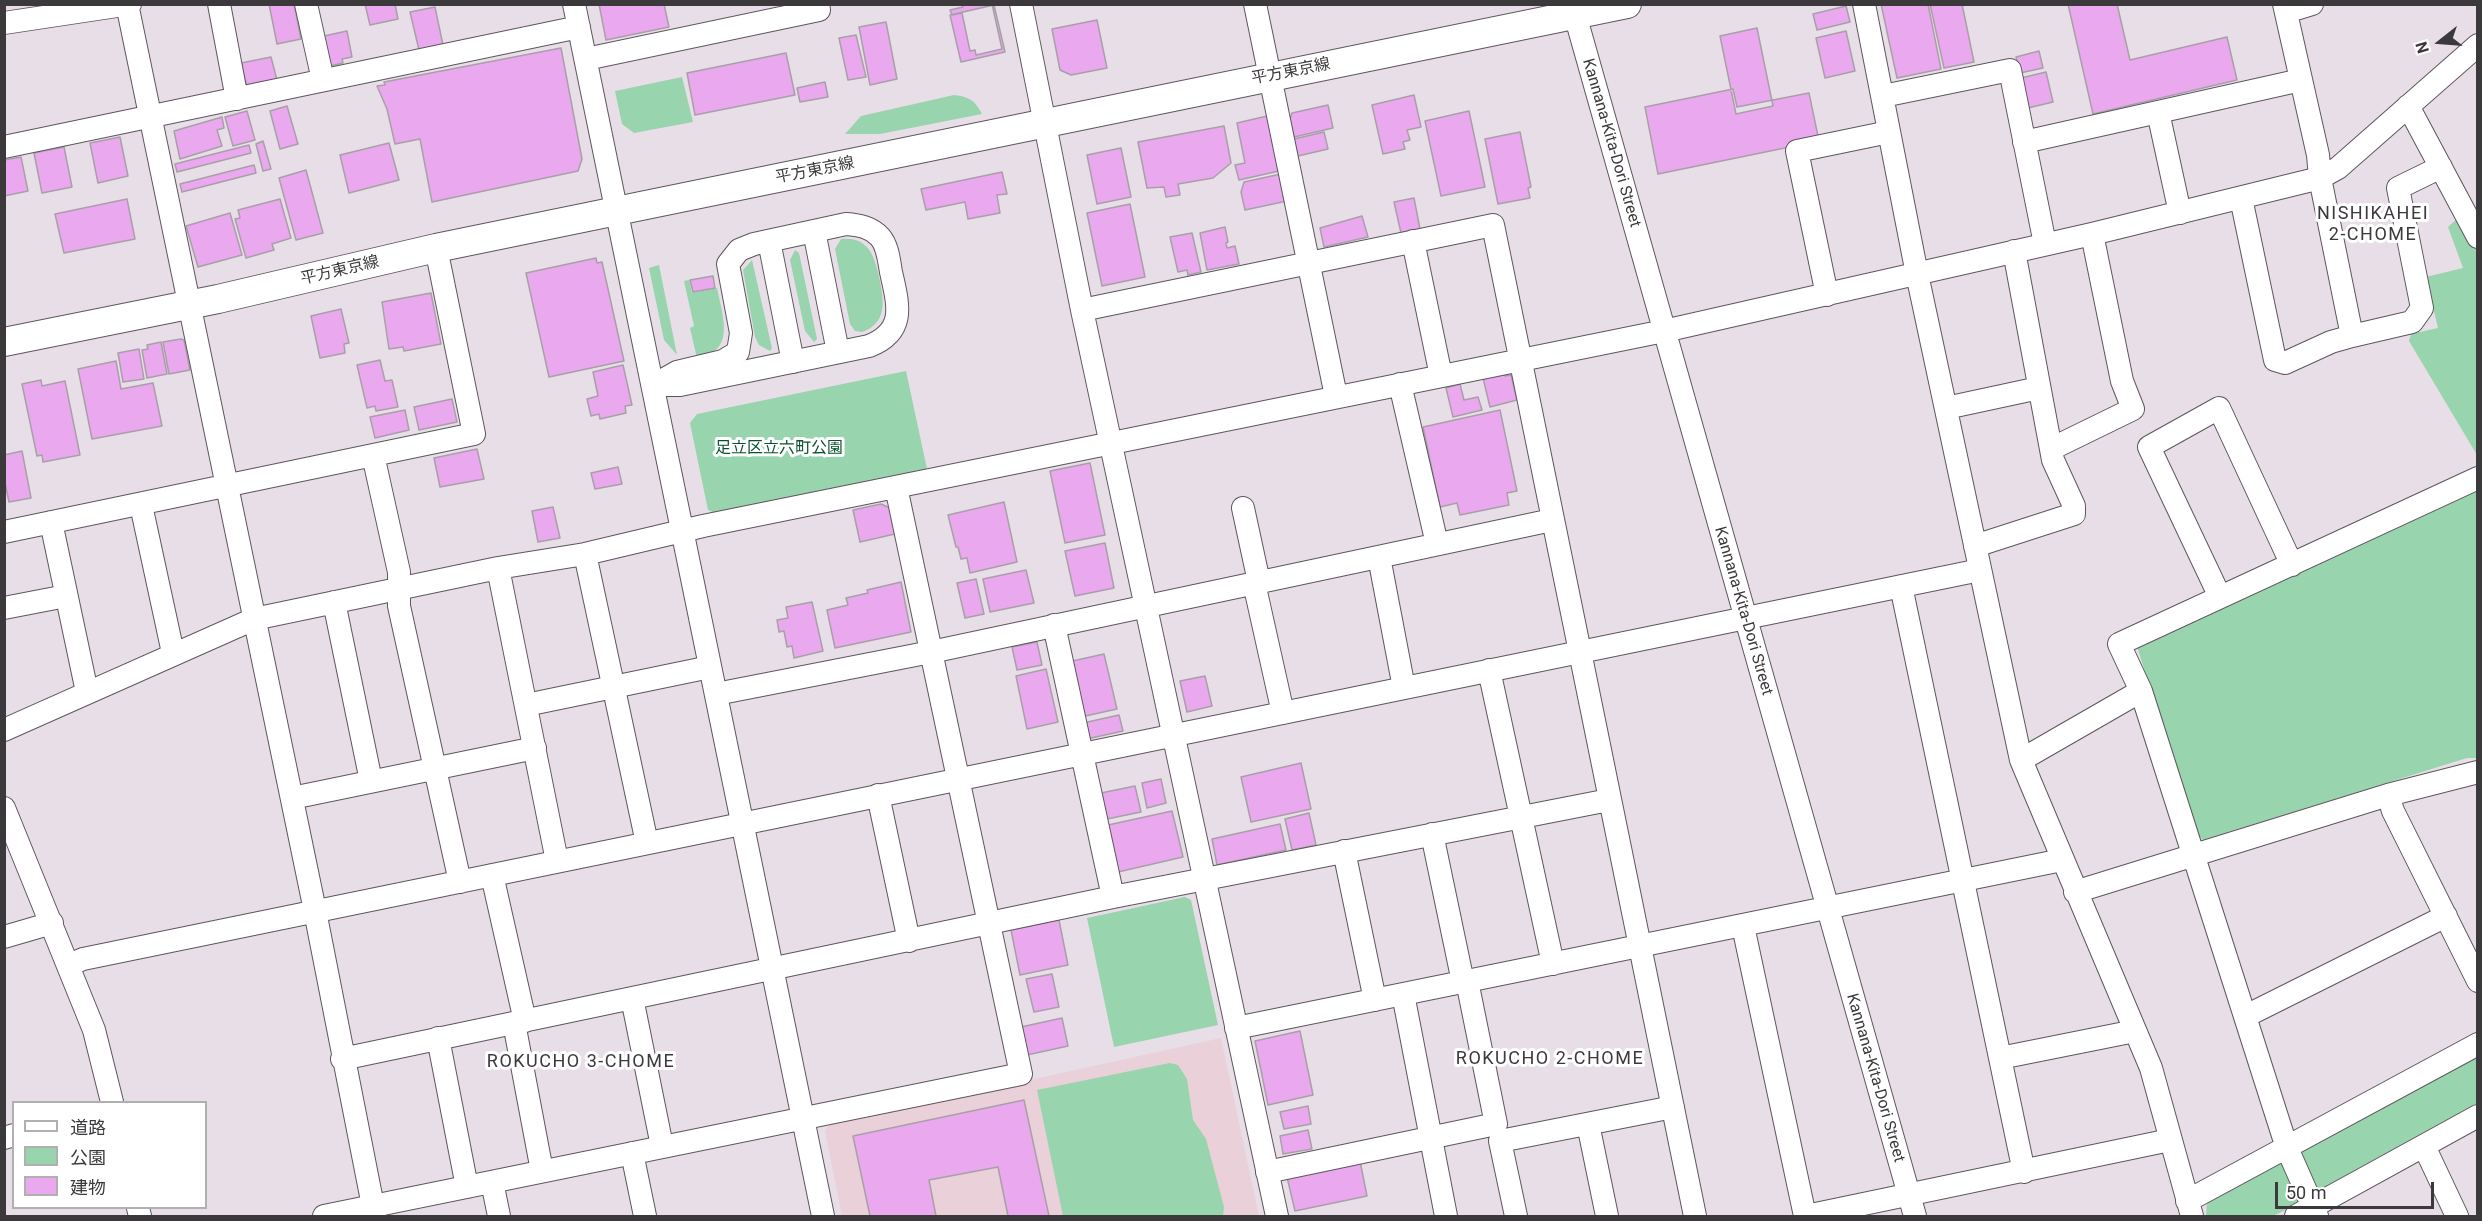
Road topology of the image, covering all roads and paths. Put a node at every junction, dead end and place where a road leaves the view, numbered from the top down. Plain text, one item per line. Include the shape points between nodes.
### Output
1 (219, 4) edge
2 (306, 4) edge
3 (574, 4) edge
4 (818, 4) edge
5 (1021, 4) edge
6 (1255, 4) edge
7 (1627, 4) edge
8 (1864, 4) edge
9 (2312, 4) edge
10 (128, 5) edge
11 (2285, 8) edge
12 (1574, 10) edge
13 (32, 12) edge
14 (4, 23) edge
15 (579, 27) junction
16 (2478, 45) edge
17 (586, 59) junction
18 (1270, 76) junction
19 (2301, 80) junction
20 (323, 81) junction
21 (1883, 96) junction
22 (237, 99) junction
23 (2408, 106) junction
24 (2158, 112) junction
25 (151, 117) junction
26 (1044, 123) junction
27 (1889, 132) junction
28 (2024, 142) junction
29 (5, 145) edge
30 (2441, 166) junction
31 (2320, 178) junction
32 (2241, 198) junction
33 (617, 211) junction
34 (2180, 213) junction
35 (814, 231) junction
36 (2092, 234) junction
37 (2478, 237) edge
38 (769, 241) junction
39 (1413, 241) junction
40 (2045, 244) junction
41 (436, 248) junction
42 (2014, 251) junction
43 (1310, 263) junction
44 (1917, 274) junction
45 (1827, 295) junction
46 (190, 305) junction
47 (1082, 310) junction
48 (1664, 331) junction
49 (2352, 336) junction
50 (4, 342) edge
51 (838, 352) junction
52 (1520, 360) junction
53 (793, 362) junction
54 (1441, 375) junction
55 (1400, 384) junction
56 (654, 385) junction
57 (2040, 388) junction
58 (1336, 396) junction
59 (1946, 408) junction
60 (1112, 444) junction
61 (2050, 448) junction
62 (373, 454) junction
63 (2478, 478) edge
64 (227, 487) junction
65 (896, 487) junction
66 (141, 505) junction
67 (1243, 508) dead end
68 (1549, 521) junction
69 (51, 522) junction
70 (682, 531) junction
71 (4, 532) edge
72 (1437, 544) junction
73 (1975, 546) junction
74 (585, 554) junction
75 (1379, 557) junction
76 (2292, 565) junction
77 (498, 568) junction
78 (1980, 570) junction
79 (1257, 582) junction
80 (1901, 586) junction
81 (398, 589) junction
82 (66, 596) junction
83 (2220, 597) junction
84 (334, 602) junction
85 (1145, 605) junction
86 (4, 608) edge
87 (1745, 617) junction
88 (254, 619) junction
89 (1054, 625) junction
90 (932, 651) junction
91 (1578, 651) junction
92 (173, 653) junction
93 (710, 666) junction
94 (1489, 670) junction
95 (615, 687) junction
96 (1404, 688) junction
97 (2141, 691) junction
98 (87, 692) junction
99 (716, 694) junction
100 (526, 705) junction
101 (1282, 713) junction
102 (4, 730) edge
103 (1174, 735) junction
104 (535, 748) junction
105 (1082, 753) junction
106 (2021, 760) junction
107 (434, 769) junction
108 (2478, 772) edge
109 (957, 779) junction
110 (371, 781) junction
111 (878, 795) junction
112 (2388, 795) junction
113 (292, 798) junction
114 (1609, 800) junction
115 (4, 808) edge
116 (1523, 816) junction
117 (742, 823) junction
118 (1432, 834) junction
119 (647, 843) junction
120 (1344, 851) junction
121 (2194, 855) junction
122 (2062, 860) junction
123 (557, 861) junction
124 (492, 875) junction
125 (1204, 878) junction
126 (1961, 881) junction
127 (460, 882) junction
128 (2075, 891) junction
129 (1113, 897) junction
130 (1827, 908) junction
131 (315, 912) junction
132 (2446, 916) junction
133 (52, 923) junction
134 (989, 924) junction
135 (1743, 926) junction
136 (4, 937) edge
137 (909, 941) junction
138 (1641, 946) junction
139 (1553, 964) junction
140 (69, 965) junction
141 (771, 969) junction
142 (2478, 981) edge
143 (1465, 982) junction
144 (1402, 994) junction
145 (632, 998) junction
146 (1375, 1000) junction
147 (2246, 1016) junction
148 (519, 1022) junction
149 (1236, 1028) junction
150 (2135, 1031) junction
151 (438, 1038) junction
152 (2478, 1044) edge
153 (2000, 1058) junction
154 (342, 1059) junction
155 (112, 1101) edge
156 (1673, 1107) junction
157 (2478, 1116) edge
158 (802, 1118) junction
159 (1588, 1124) junction
160 (1498, 1133) junction
161 (1431, 1138) junction
162 (2170, 1140) junction
163 (662, 1146) junction
164 (2424, 1146) junction
165 (2287, 1148) junction
166 (632, 1153) junction
167 (542, 1172) junction
168 (1267, 1172) junction
169 (2024, 1172) junction
170 (492, 1182) junction
171 (467, 1187) junction
172 (1912, 1206) edge
173 (2189, 1209) edge
174 (374, 1212) edge
175 (2309, 1214) edge
176 (324, 1216) edge
177 (499, 1216) edge
178 (645, 1216) edge
179 (823, 1216) edge
180 (1277, 1216) edge
181 (1446, 1216) edge
182 (1516, 1216) edge
183 (1607, 1216) edge
184 (1695, 1216) edge
185 (1806, 1216) edge
186 (2457, 1216) edge

1 - 22 street
2 - 20 street
3 - 15 street
4 - 17 street via 819,10
5 - 26 street
6 - 18 street
7 - 12 main road, 平方東京線
8 - 21 street
9 - 11 street
10 - 13 street
10 - 25 street
11 - 19 street
12 - 18 main road, 平方東京線
12 - 48 street, Kannana-Kita-Dori Street
13 - 14 street
15 - 17 street
15 - 20 street
16 - 23 street
17 - 33 street
18 - 26 main road, 平方東京線
18 - 43 street
19 - 24 street
19 - 31 street
20 - 22 street
21 - 27 street
21 - 28 street via 2010,70
22 - 25 street
23 - 30 street
23 - 31 street via 2338,168
24 - 28 street
24 - 34 street
25 - 29 street
25 - 46 street
26 - 33 main road, 平方東京線
26 - 47 street
27 - 44 street
27 - 45 street via 1797,151
28 - 40 street
30 - 37 street
30 - 49 street via 2398,188 2422,308 2412,322
31 - 32 street
31 - 49 street
32 - 34 street
32 - 49 street via 2275,360 2285,363
33 - 41 main road, 平方東京線
33 - 56 street
34 - 36 street
35 - 38 street
35 - 51 street
35 - 51 street via 846,224 873,231 886,246 898,302 897,320 885,337 869,346
36 - 40 street
36 - 61 street via 2122,381 2133,409
38 - 53 street
38 - 56 street via 739,250 728,264 741,333 738,352 723,361 677,372
39 - 43 street
39 - 52 street via 1493,225
39 - 54 street
40 - 42 street
41 - 46 main road, 平方東京線
41 - 62 street via 474,434
42 - 44 street
42 - 57 street
43 - 47 street
43 - 58 street
44 - 45 street
44 - 59 street
45 - 48 street
46 - 50 main road, 平方東京線
46 - 64 street
47 - 60 street
48 - 52 street
48 - 87 street, Kannana-Kita-Dori Street
51 - 53 street
52 - 54 street
52 - 68 street
53 - 56 street via 680,385
54 - 55 street
55 - 58 street
55 - 72 street
56 - 70 street
57 - 59 street
57 - 61 street
58 - 60 street
59 - 73 street
60 - 65 street
60 - 85 street
61 - 73 street via 2074,514
62 - 64 street
62 - 81 street via 399,572
63 - 76 street
64 - 66 street
64 - 88 street
65 - 70 street
65 - 90 street
66 - 69 street
66 - 92 street
67 - 79 street
68 - 72 street
68 - 91 street
69 - 71 street
69 - 82 street
70 - 74 street
70 - 93 street
72 - 75 street
73 - 78 street
74 - 77 street
74 - 95 street
75 - 79 street
75 - 96 street
76 - 83 street
76 - 83 street via 2219,408 2149,447
77 - 81 street
77 - 100 street
78 - 80 street
78 - 106 street
79 - 85 street
79 - 101 street
80 - 87 street
80 - 126 street
81 - 84 street
81 - 107 street
82 - 86 street
82 - 98 street
83 - 97 street via 2119,644
84 - 88 street
84 - 110 street
85 - 89 street
85 - 103 street
87 - 91 street
87 - 130 street, Kannana-Kita-Dori Street
88 - 92 street
88 - 113 street
89 - 90 street
89 - 105 street
90 - 99 street
90 - 109 street
91 - 94 street
91 - 114 street
92 - 98 street
93 - 95 street
93 - 99 street
94 - 96 street
94 - 116 street
95 - 100 street
95 - 119 street
96 - 101 street
97 - 106 street
97 - 121 street
98 - 102 street
99 - 117 street
100 - 104 street
101 - 103 street
103 - 105 street
103 - 125 street
104 - 107 street
104 - 123 street
105 - 109 street
105 - 129 street
106 - 122 street
107 - 110 street
107 - 127 street
108 - 112 street
109 - 111 street
109 - 134 street
110 - 113 street
111 - 117 street
111 - 137 street
112 - 121 street
112 - 132 street
113 - 131 street
114 - 116 street
114 - 138 street
115 - 133 street
116 - 118 street
116 - 139 street
117 - 119 street
117 - 141 street
118 - 120 street
118 - 143 street
119 - 123 street
120 - 125 street
120 - 146 street
121 - 128 street
121 - 147 street
122 - 126 street
122 - 128 street
123 - 124 street
124 - 127 street
124 - 148 street
125 - 129 street
125 - 149 street
126 - 130 street
126 - 153 street
127 - 131 street
128 - 150 street
129 - 134 street
130 - 135 street
130 - 172 street, Kannana-Kita-Dori Street
131 - 140 street
131 - 154 street
132 - 142 street
132 - 147 street
133 - 136 street
133 - 140 street
134 - 137 street
134 - 158 street via 1021,1074
135 - 138 street
135 - 185 street
137 - 141 street
138 - 139 street
138 - 156 street
139 - 143 street
140 - 155 street via 99,1045
141 - 145 street
141 - 158 street
143 - 144 street
143 - 160 street
144 - 146 street
144 - 161 street
145 - 148 street
145 - 163 street
146 - 149 street
147 - 165 street
148 - 151 street
148 - 167 street
149 - 168 street
150 - 153 street
150 - 162 street via 2151,1068
151 - 154 street
151 - 171 street
152 - 165 street
153 - 169 street
154 - 174 street
156 - 159 street
156 - 184 street
157 - 164 street
158 - 163 street
158 - 179 street
159 - 160 street
159 - 183 street
160 - 161 street
160 - 182 street
161 - 168 street
161 - 181 street
162 - 169 street
162 - 173 street
163 - 166 street
164 - 175 street
164 - 186 street
165 - 173 street
165 - 175 street
166 - 167 street
166 - 178 street
167 - 170 street
168 - 180 street
169 - 172 street
170 - 171 street
170 - 177 street
171 - 174 street
172 - 185 street
174 - 176 street

